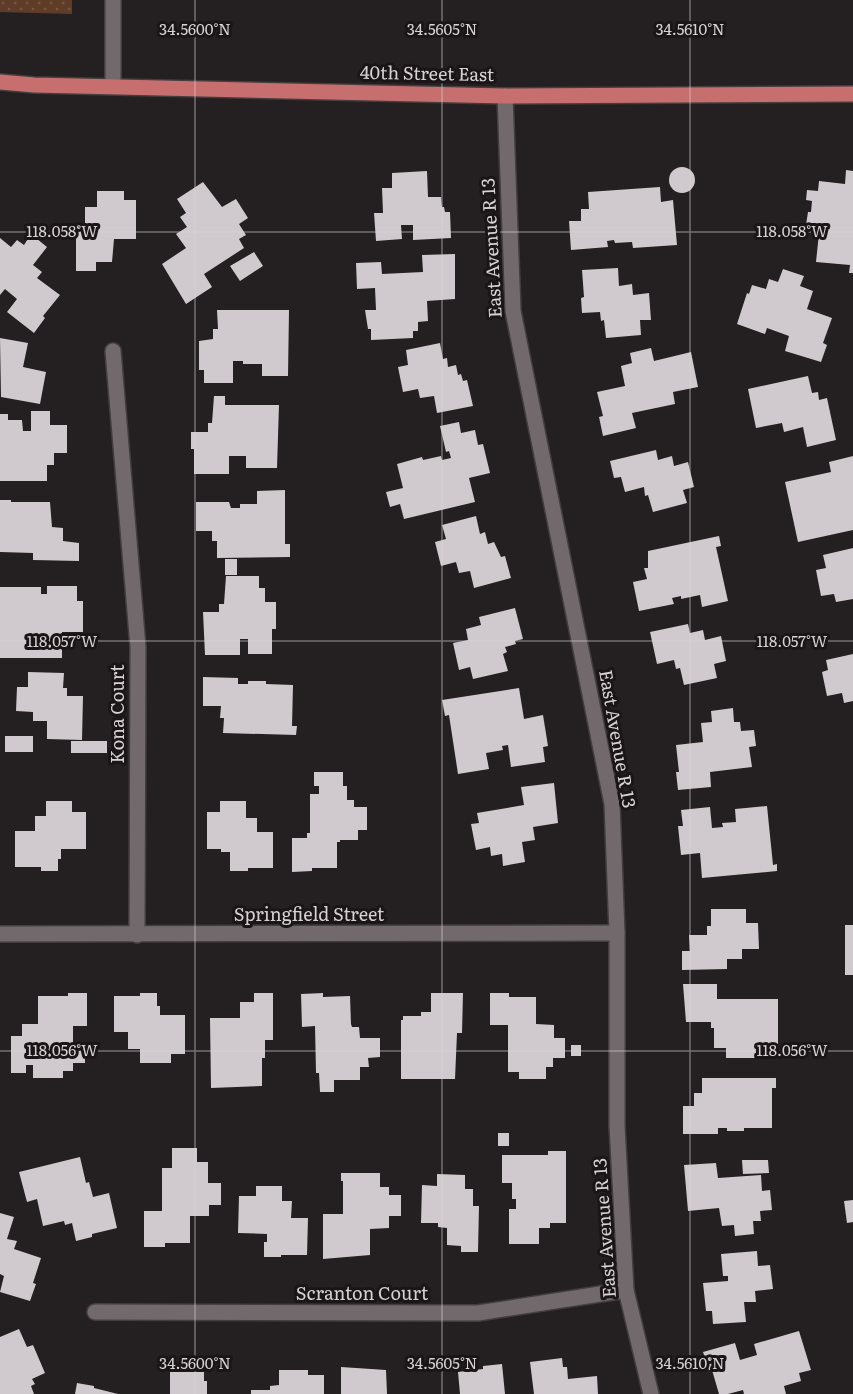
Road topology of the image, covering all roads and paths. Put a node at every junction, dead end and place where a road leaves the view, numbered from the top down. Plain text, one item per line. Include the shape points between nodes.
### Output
1 (113, 0) edge
2 (0, 82) edge
3 (113, 86) junction
4 (853, 94) edge
5 (505, 96) junction
6 (113, 351) dead end
7 (617, 933) junction
8 (0, 934) edge
9 (137, 935) junction
10 (626, 1290) junction
11 (95, 1312) dead end
12 (651, 1394) edge

1 - 3 street
2 - 3 main road, 40th Street East
3 - 5 main road, 40th Street East
4 - 5 main road, 40th Street East
5 - 7 street, East Avenue R 13 via 513,311 612,804
6 - 9 street, Kona Court via 138,648
7 - 9 street, Springfield Street
7 - 10 street, East Avenue R 13 via 617,1126
8 - 9 street, Springfield Street
10 - 11 street, Scranton Court via 478,1313
10 - 12 street, East Avenue R 13

